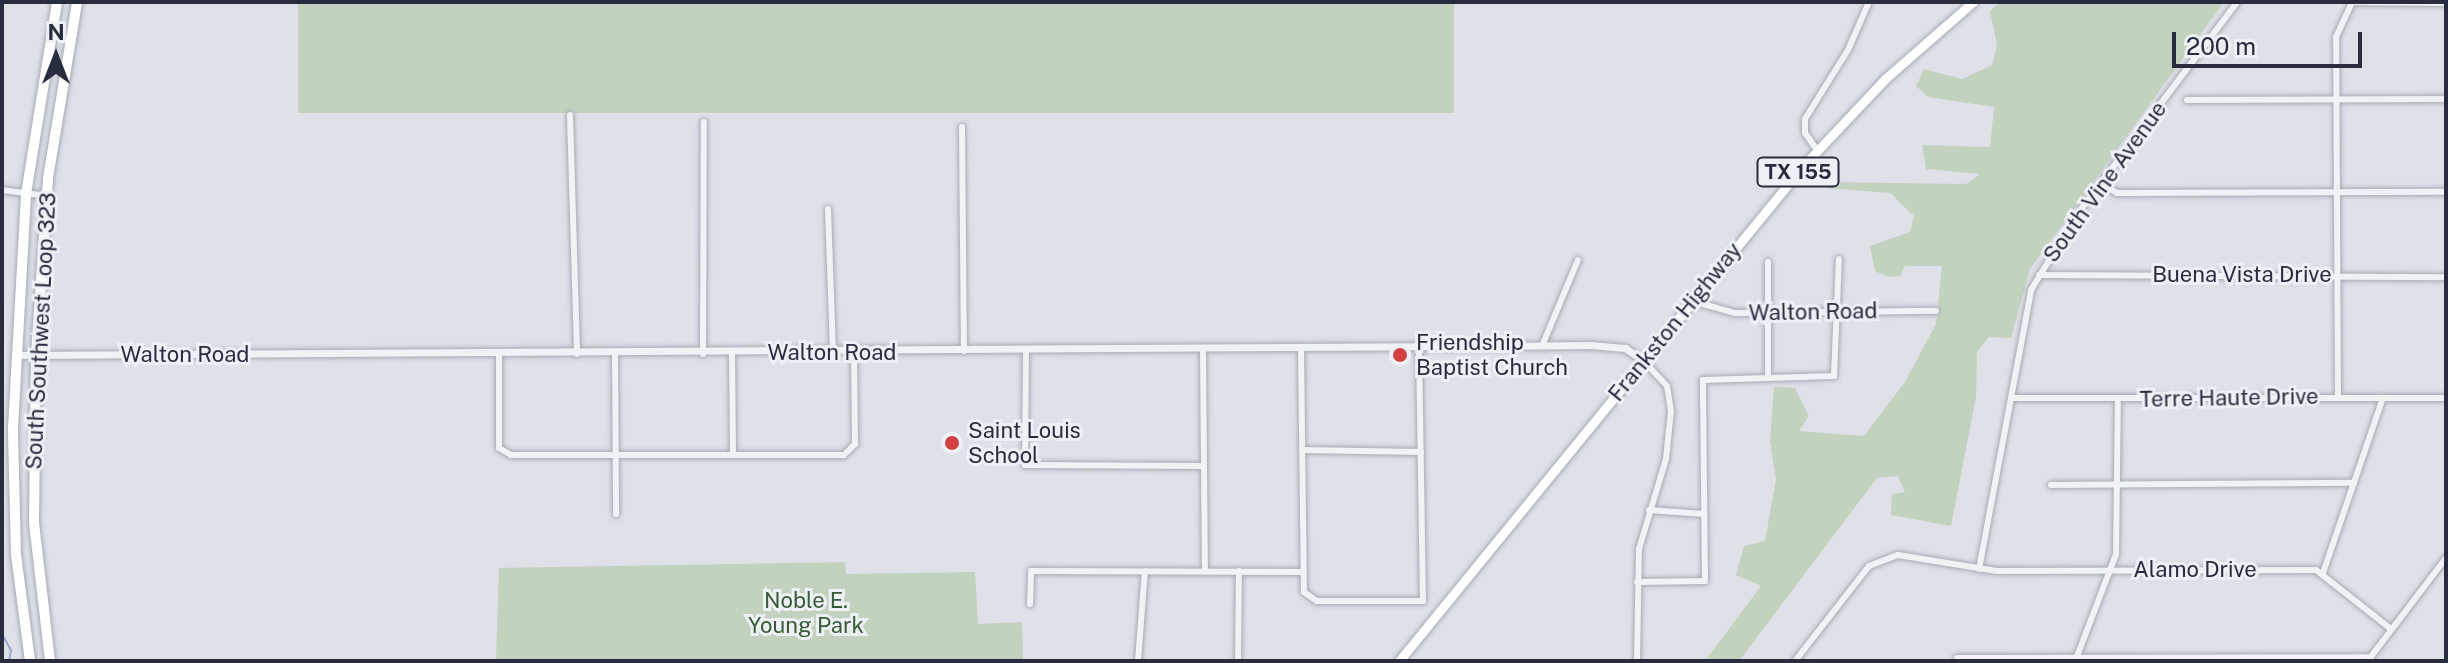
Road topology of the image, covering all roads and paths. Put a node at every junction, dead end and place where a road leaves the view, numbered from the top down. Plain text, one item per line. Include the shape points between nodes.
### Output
1 (57, 2) edge
2 (77, 2) edge
3 (1869, 2) edge
4 (1973, 2) edge
5 (2237, 2) edge
6 (2352, 2) edge
7 (2446, 3) edge
8 (2337, 99) junction
9 (2446, 99) edge
10 (2187, 100) dead end
11 (570, 115) dead end
12 (704, 122) dead end
13 (962, 127) dead end
14 (1817, 150) junction
15 (2101, 184) junction
16 (2, 190) edge
17 (2338, 192) junction
18 (2446, 192) edge
19 (26, 194) junction
20 (47, 196) junction
21 (828, 209) dead end
22 (1839, 259) dead end
23 (1578, 260) dead end
24 (1768, 262) dead end
25 (2039, 275) junction
26 (2337, 276) junction
27 (2446, 277) edge
28 (1692, 301) junction
29 (1836, 311) junction
30 (1936, 311) dead end
31 (1768, 313) junction
32 (1542, 346) junction
33 (1419, 347) junction
34 (1301, 349) junction
35 (1203, 350) junction
36 (1026, 351) junction
37 (964, 352) junction
38 (833, 353) junction
39 (854, 353) junction
40 (577, 354) junction
41 (615, 354) junction
42 (703, 354) junction
43 (732, 354) junction
44 (17, 355) junction
45 (36, 355) junction
46 (499, 355) junction
47 (1644, 361) junction
48 (1768, 377) junction
49 (2338, 397) junction
50 (2013, 398) junction
51 (2383, 398) junction
52 (2446, 398) edge
53 (2118, 399) junction
54 (1302, 450) junction
55 (1421, 452) junction
56 (616, 455) junction
57 (733, 455) junction
58 (1204, 466) junction
59 (2118, 483) junction
60 (2354, 483) junction
61 (2051, 485) dead end
62 (1649, 510) junction
63 (616, 514) dead end
64 (1704, 514) junction
65 (2445, 560) edge
66 (1979, 569) junction
67 (1145, 571) junction
68 (1205, 571) junction
69 (1239, 571) junction
70 (2111, 571) junction
71 (1302, 572) junction
72 (2323, 573) junction
73 (1637, 582) junction
74 (1423, 601) junction
75 (1030, 604) dead end
76 (1438, 613) junction
77 (2391, 629) junction
78 (1809, 643) junction
79 (1818, 649) dead end
80 (1957, 658) dead end
81 (2076, 659) edge
82 (2370, 659) edge
83 (30, 661) edge
84 (50, 661) edge
85 (1138, 661) edge
86 (1238, 661) edge
87 (1399, 661) edge
88 (1637, 661) edge
89 (1795, 661) edge

1 - 19 highway, South Southwest Loop 323
2 - 20 highway, South Southwest Loop 323
3 - 14 street via 1848,50 1805,119 1805,133
4 - 14 main road, Frankston Highway / TX 155 via 1885,79
5 - 15 street, South Vine Avenue
6 - 7 street
6 - 8 street via 2336,37
8 - 9 street
8 - 10 street
8 - 17 street
11 - 40 street
12 - 42 street
13 - 37 street
14 - 28 main road, Frankston Highway / TX 155
15 - 17 street via 2117,193
15 - 25 street, South Vine Avenue
16 - 19 street
17 - 18 street
17 - 26 street
19 - 20 street
19 - 44 highway, South Southwest Loop 323
20 - 45 highway, South Southwest Loop 323
21 - 38 street
22 - 29 street
23 - 32 street
24 - 31 street
25 - 26 street, Buena Vista Drive
25 - 50 street, South Vine Avenue via 2019,333
26 - 27 street, Buena Vista Drive
26 - 49 street
28 - 31 street, Walton Road via 1726,311
28 - 47 main road, Frankston Highway / TX 155
29 - 30 street, Walton Road
29 - 31 street, Walton Road
29 - 48 street via 1834,376
31 - 48 street
32 - 33 street, Walton Road
32 - 47 street, Walton Road via 1621,347
33 - 34 street, Walton Road
33 - 55 street
34 - 35 street, Walton Road
34 - 54 street
35 - 36 street, Walton Road
35 - 58 street
36 - 37 street, Walton Road
36 - 58 street via 1025,465
37 - 39 street, Walton Road
38 - 39 street, Walton Road
38 - 43 street, Walton Road
39 - 57 street via 855,444 844,455
40 - 41 street, Walton Road
40 - 46 street, Walton Road
41 - 42 street, Walton Road
41 - 56 street
42 - 43 street, Walton Road
43 - 57 street
44 - 45 street, Walton Road
44 - 83 highway, South Southwest Loop 323 via 14,530
45 - 46 street, Walton Road
45 - 84 highway, South Southwest Loop 323 via 34,522
46 - 56 street via 502,452
47 - 62 street via 1667,386 1671,404 1666,459
47 - 76 main road, Frankston Highway / TX 155
48 - 64 street via 1703,380
49 - 51 street, Terre Haute Drive
49 - 53 street, Terre Haute Drive
50 - 53 street, Terre Haute Drive
50 - 66 street, South Vine Avenue
51 - 52 street, Terre Haute Drive
51 - 60 street
53 - 59 street
54 - 55 street
54 - 71 street
55 - 74 street
56 - 57 street
56 - 63 street
58 - 68 street
59 - 60 street
59 - 61 street
59 - 70 street
60 - 72 street
62 - 64 street
62 - 73 street
64 - 73 street via 1705,581
65 - 77 street
66 - 70 street, Alamo Drive
66 - 78 street, Alamo Drive via 1903,555 1882,558 1866,569
67 - 68 street
67 - 75 street via 1031,571
67 - 85 street
68 - 69 street
69 - 71 street
69 - 86 street
70 - 72 street, Alamo Drive
70 - 81 street
71 - 74 street via 1309,598
72 - 77 street
73 - 88 street
74 - 76 street
76 - 87 main road, Frankston Highway / TX 155
77 - 82 street
78 - 79 street
78 - 89 street
80 - 81 street
81 - 82 street

